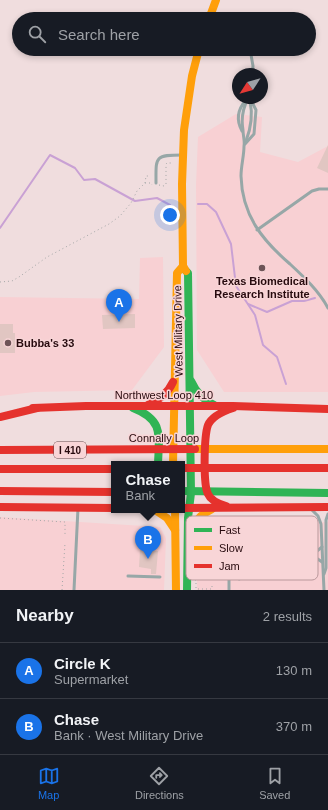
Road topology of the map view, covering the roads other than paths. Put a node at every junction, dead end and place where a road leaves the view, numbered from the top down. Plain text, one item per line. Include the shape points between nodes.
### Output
1 (216, 0) edge
2 (213, 12) edge
3 (197, 56) edge
4 (251, 56) edge
5 (253, 68) edge
6 (245, 104) edge
7 (250, 104) edge
8 (244, 144) junction
9 (182, 155) junction
10 (156, 183) dead end
11 (328, 189) edge
12 (257, 230) junction
13 (183, 266) junction
14 (328, 308) edge
15 (174, 374) junction
16 (190, 378) junction
17 (128, 406) junction
18 (145, 406) junction
19 (174, 406) junction
20 (190, 406) junction
21 (218, 406) junction
22 (239, 406) junction
23 (37, 408) junction
24 (328, 409) edge
25 (0, 411) edge
26 (0, 417) edge
27 (328, 449) edge
28 (0, 450) edge
29 (158, 461) edge
30 (173, 461) edge
31 (185, 468) edge
32 (328, 468) edge
33 (0, 469) edge
34 (111, 469) edge
35 (0, 491) edge
36 (111, 492) edge
37 (185, 492) edge
38 (328, 493) edge
39 (0, 507) edge
40 (328, 507) edge
41 (78, 508) junction
42 (111, 508) edge
43 (186, 508) edge
44 (214, 508) junction
45 (235, 508) junction
46 (309, 508) junction
47 (160, 513) edge
48 (175, 513) edge
49 (328, 514) edge
50 (201, 516) edge
51 (317, 516) edge
52 (318, 517) edge
53 (176, 533) junction
54 (322, 547) junction
55 (318, 550) edge
56 (327, 552) edge
57 (318, 559) edge
58 (322, 562) junction
59 (324, 574) junction
60 (128, 576) dead end
61 (160, 578) dead end
62 (229, 580) dead end
63 (74, 590) edge
64 (176, 590) edge
65 (229, 590) edge
66 (324, 590) edge

1 - 2 main road
3 - 9 main road, West Military Drive via 189,92
4 - 5 lane
6 - 8 lane
7 - 8 lane via 250,130
8 - 12 lane via 241,176 244,196
9 - 10 lane via 167,155 157,159
9 - 13 main road, West Military Drive
11 - 12 lane via 319,188 312,191
12 - 14 lane via 275,251 314,287
13 - 15 main road, West Military Drive via 177,273
13 - 16 main road, West Military Drive via 188,273
15 - 18 main road via 166,394
15 - 19 main road, West Military Drive
16 - 20 main road, West Military Drive
16 - 21 main road via 200,396 208,403
17 - 18 main road, Northwest Loop 410
17 - 23 main road, Northwest Loop 410
17 - 29 main road via 145,412 154,420 158,432
18 - 19 main road, Northwest Loop 410
19 - 20 main road, Northwest Loop 410
19 - 30 main road, West Military Drive
20 - 21 main road, Northwest Loop 410
20 - 43 main road, West Military Drive via 191,493
21 - 22 main road, Northwest Loop 410
22 - 24 main road, Northwest Loop 410
22 - 45 main road via 214,417 208,426 206,436 207,491 218,504
23 - 25 main road, Northwest Loop 410
23 - 26 main road
27 - 28 main road, Connally Loop / I 410
31 - 32 main road
33 - 34 main road, I 410
35 - 36 main road
37 - 38 main road
39 - 41 main road
40 - 46 main road
41 - 42 main road
41 - 63 lane
43 - 44 main road
44 - 45 main road
44 - 50 main road
45 - 46 main road
46 - 51 lane
47 - 53 main road via 174,526
48 - 53 main road
49 - 56 lane
52 - 54 lane
53 - 64 main road
54 - 55 lane
54 - 58 lane
56 - 59 lane
57 - 58 lane
58 - 59 lane
59 - 66 lane
60 - 61 lane
62 - 65 lane

